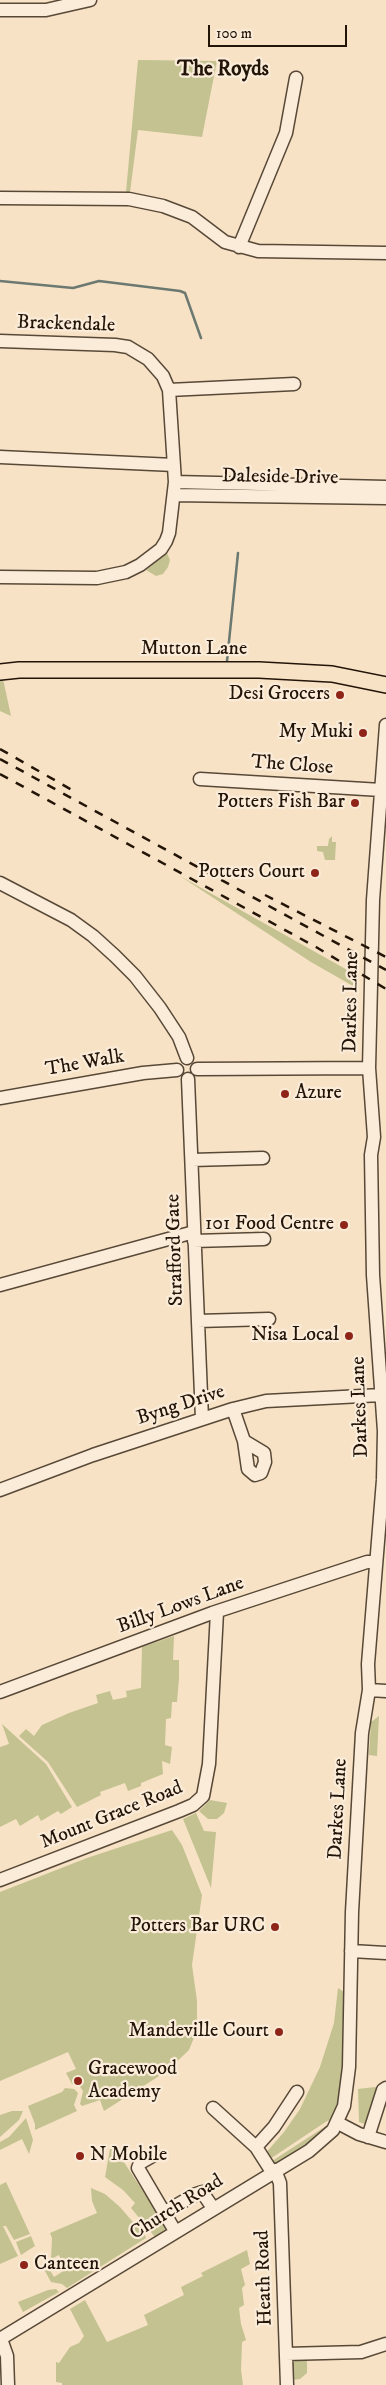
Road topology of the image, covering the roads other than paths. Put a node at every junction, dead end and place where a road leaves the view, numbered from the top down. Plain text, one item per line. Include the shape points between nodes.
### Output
1 (90, 0) edge
2 (0, 10) edge
3 (296, 78) dead end
4 (0, 198) edge
5 (239, 247) junction
6 (386, 253) edge
7 (0, 341) edge
8 (294, 384) dead end
9 (169, 390) junction
10 (0, 457) edge
11 (174, 465) junction
12 (175, 482) junction
13 (386, 487) edge
14 (174, 495) junction
15 (386, 498) edge
16 (0, 577) edge
17 (0, 672) edge
18 (386, 685) edge
19 (386, 725) edge
20 (200, 778) dead end
21 (381, 790) junction
22 (382, 841) edge
23 (0, 883) edge
24 (187, 1058) junction
25 (369, 1068) junction
26 (197, 1069) junction
27 (176, 1070) junction
28 (188, 1079) junction
29 (0, 1098) edge
30 (380, 1138) edge
31 (263, 1158) dead end
32 (192, 1160) junction
33 (194, 1236) junction
34 (264, 1239) dead end
35 (0, 1285) edge
36 (269, 1319) dead end
37 (198, 1321) junction
38 (381, 1395) junction
39 (233, 1409) junction
40 (202, 1419) junction
41 (385, 1431) edge
42 (244, 1441) dead end
43 (0, 1490) edge
44 (376, 1562) junction
45 (218, 1612) junction
46 (369, 1690) junction
47 (386, 1691) edge
48 (0, 1692) edge
49 (0, 1880) edge
50 (351, 1951) junction
51 (386, 1953) edge
52 (348, 2087) joint
53 (386, 2088) edge
54 (297, 2092) dead end
55 (213, 2108) dead end
56 (338, 2122) junction
57 (368, 2137) junction
58 (386, 2142) edge
59 (256, 2147) junction
60 (154, 2155) dead end
61 (274, 2171) junction
62 (213, 2208) junction
63 (165, 2212) junction
64 (175, 2231) junction
65 (0, 2339) edge
66 (386, 2344) edge
67 (286, 2354) junction
68 (8, 2385) edge
69 (287, 2385) edge

1 - 2 street via 46,10
3 - 5 street via 286,133
4 - 5 street via 129,199 163,206 192,217 225,242
5 - 6 street via 258,251
7 - 9 street, Brackendale via 128,347 157,368
8 - 9 street
9 - 11 street, Brackendale
10 - 11 street
11 - 12 street, Brackendale
12 - 13 street, Daleside Drive
12 - 14 street, Brackendale
14 - 15 street, Daleside Drive
14 - 16 street, Brackendale via 170,533 166,541 152,557 130,570 97,578
17 - 18 main road, Mutton Lane via 259,670 332,674
19 - 21 street, Darkes Lane
20 - 21 street, The Close
21 - 22 street, Darkes Lane
22 - 25 street, Darkes Lane via 372,900
23 - 24 street via 71,920 115,956 160,1008 179,1037
24 - 26 street via 195,1063
24 - 27 street via 179,1062
25 - 26 street
25 - 30 street, Darkes Lane
26 - 28 street via 195,1075
27 - 28 street via 180,1077
27 - 29 street, The Walk
28 - 32 street, Strafford Gate
30 - 38 street, Darkes Lane via 371,1156 373,1275
31 - 32 street
32 - 33 street, Strafford Gate
33 - 34 street
33 - 35 street
33 - 37 street, Strafford Gate
36 - 37 street
37 - 40 street, Strafford Gate
38 - 39 street, Byng Drive via 266,1401
38 - 41 street, Darkes Lane
39 - 40 street, Byng Drive
39 - 42 street
40 - 43 street, Byng Drive
41 - 44 street, Darkes Lane
44 - 45 street, Billy Lows Lane via 367,1562
44 - 46 street, Darkes Lane
45 - 48 street, Billy Lows Lane
45 - 49 street, Mount Grace Road via 209,1764 203,1796 179,1811
46 - 47 street
46 - 50 street, Darkes Lane via 362,1733
50 - 51 street
50 - 52 street, Darkes Lane
52 - 56 street, Church Road
53 - 57 street
54 - 59 street
55 - 59 street, Heath Road
56 - 57 street
56 - 61 street, Church Road via 321,2142
57 - 58 street
59 - 61 street, Heath Road
60 - 63 street via 140,2163 138,2168
61 - 62 street, Church Road
61 - 67 street, Heath Road via 280,2183
62 - 63 street via 202,2192
62 - 64 street, Church Road
63 - 64 street
64 - 65 street, Church Road
65 - 68 street via 8,2356
66 - 67 street via 361,2352
67 - 69 street, Heath Road

